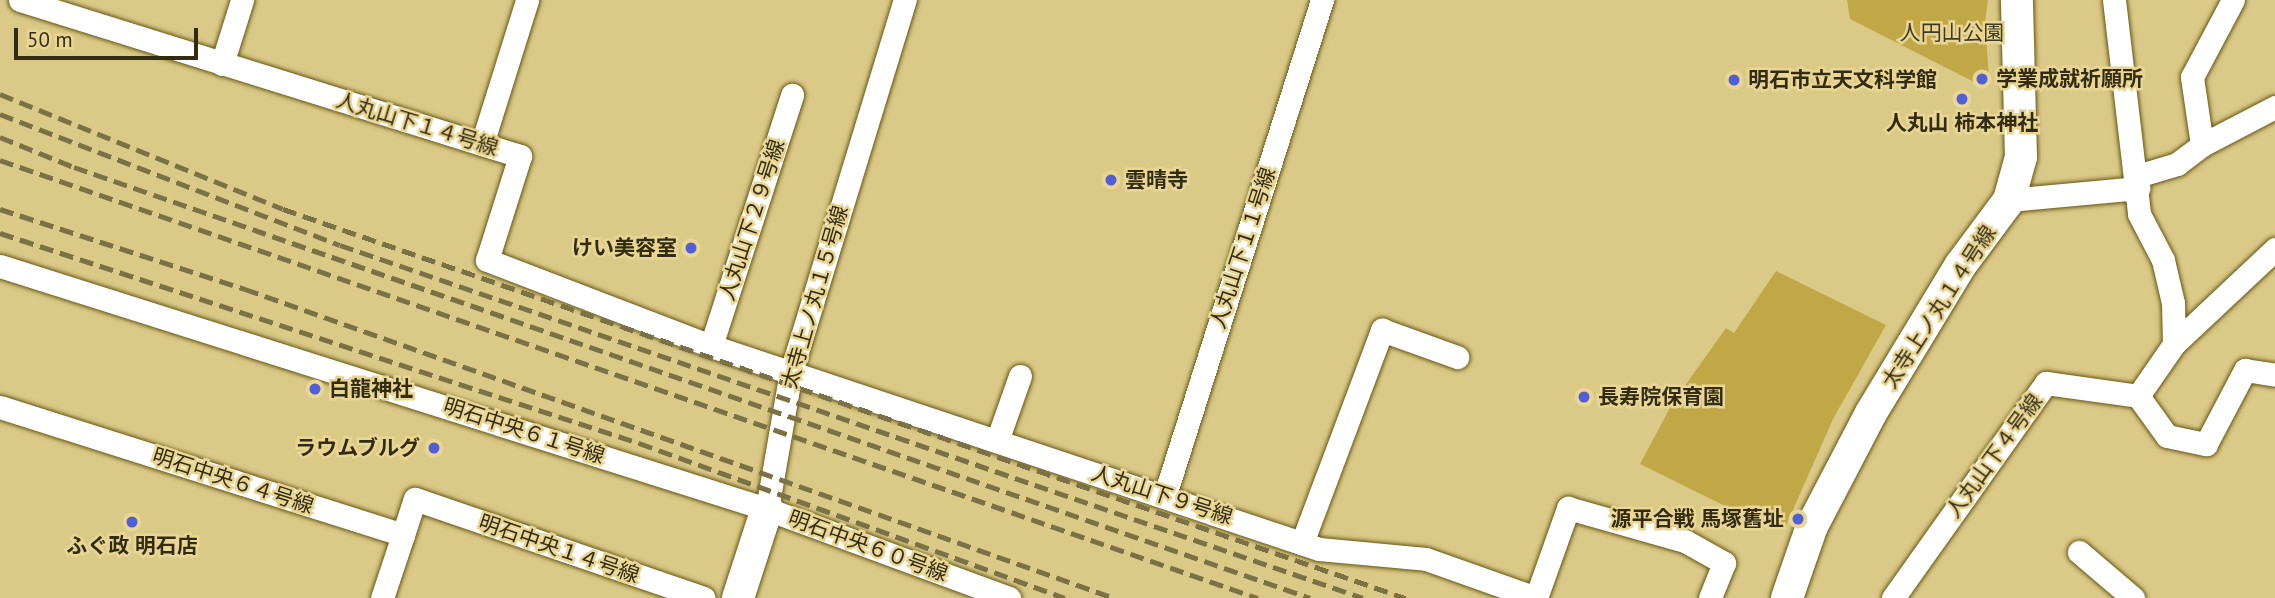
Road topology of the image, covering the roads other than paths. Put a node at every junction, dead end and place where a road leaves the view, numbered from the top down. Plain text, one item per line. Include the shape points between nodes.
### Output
1 (20, 0) edge
2 (242, 0) edge
3 (527, 0) edge
4 (905, 0) edge
5 (1322, 0) edge
6 (2017, 0) edge
7 (2113, 0) edge
8 (2233, 0) edge
9 (222, 64) junction
10 (792, 95) dead end
11 (2275, 107) edge
12 (482, 144) junction
13 (2202, 145) junction
14 (2138, 182) junction
15 (2009, 200) junction
16 (2275, 249) edge
17 (0, 266) edge
18 (2174, 344) junction
19 (711, 346) junction
20 (1457, 357) dead end
21 (791, 372) junction
22 (2275, 375) edge
23 (1020, 376) dead end
24 (2138, 396) junction
25 (0, 407) edge
26 (997, 442) junction
27 (1165, 495) junction
28 (767, 509) junction
29 (403, 535) junction
30 (1302, 543) junction
31 (2079, 552) dead end
32 (382, 598) edge
33 (704, 598) edge
34 (738, 598) edge
35 (1009, 598) edge
36 (1536, 598) edge
37 (1710, 598) edge
38 (1787, 598) edge
39 (1893, 598) edge
40 (2133, 598) edge

1 - 9 street, 人丸山下１４号線
2 - 9 street
3 - 12 street
4 - 21 street, 太寺上ノ丸１５号線
5 - 27 street, 人丸山下１１号線
6 - 15 street, 太寺上ノ丸１４号線 via 2021,157
7 - 14 street
8 - 13 street via 2192,77
9 - 12 street, 人丸山下１４号線
10 - 19 street, 人丸山下２９号線
11 - 13 street
12 - 19 street, 人丸山下１４号線 via 520,156 487,260
13 - 14 street via 2177,164
14 - 15 street
14 - 18 street via 2139,214 2163,260 2173,303
15 - 38 street, 太寺上ノ丸１４号線 via 1961,266 1871,413 1812,526
16 - 18 street
17 - 28 street, 明石中央６１号線
18 - 24 street
19 - 21 street, 人丸山下１４号線
20 - 30 street via 1382,330
21 - 26 street, 人丸山下９号線
21 - 28 street, 太寺上ノ丸１５号線
22 - 24 street via 2245,370 2206,444 2167,436
23 - 26 street
24 - 39 street, 人丸山下４号線 via 2046,383
25 - 29 street, 明石中央６４号線
26 - 27 street, 人丸山下９号線
27 - 30 street, 人丸山下９号線
28 - 34 street, 太寺上ノ丸１５号線
28 - 35 street, 明石中央６０号線
29 - 32 street
29 - 33 street, 明石中央１４号線 via 415,499
30 - 36 street, 人丸山下９号線 via 1320,549 1426,559
31 - 40 street
36 - 37 street via 1568,508 1685,541 1724,563

